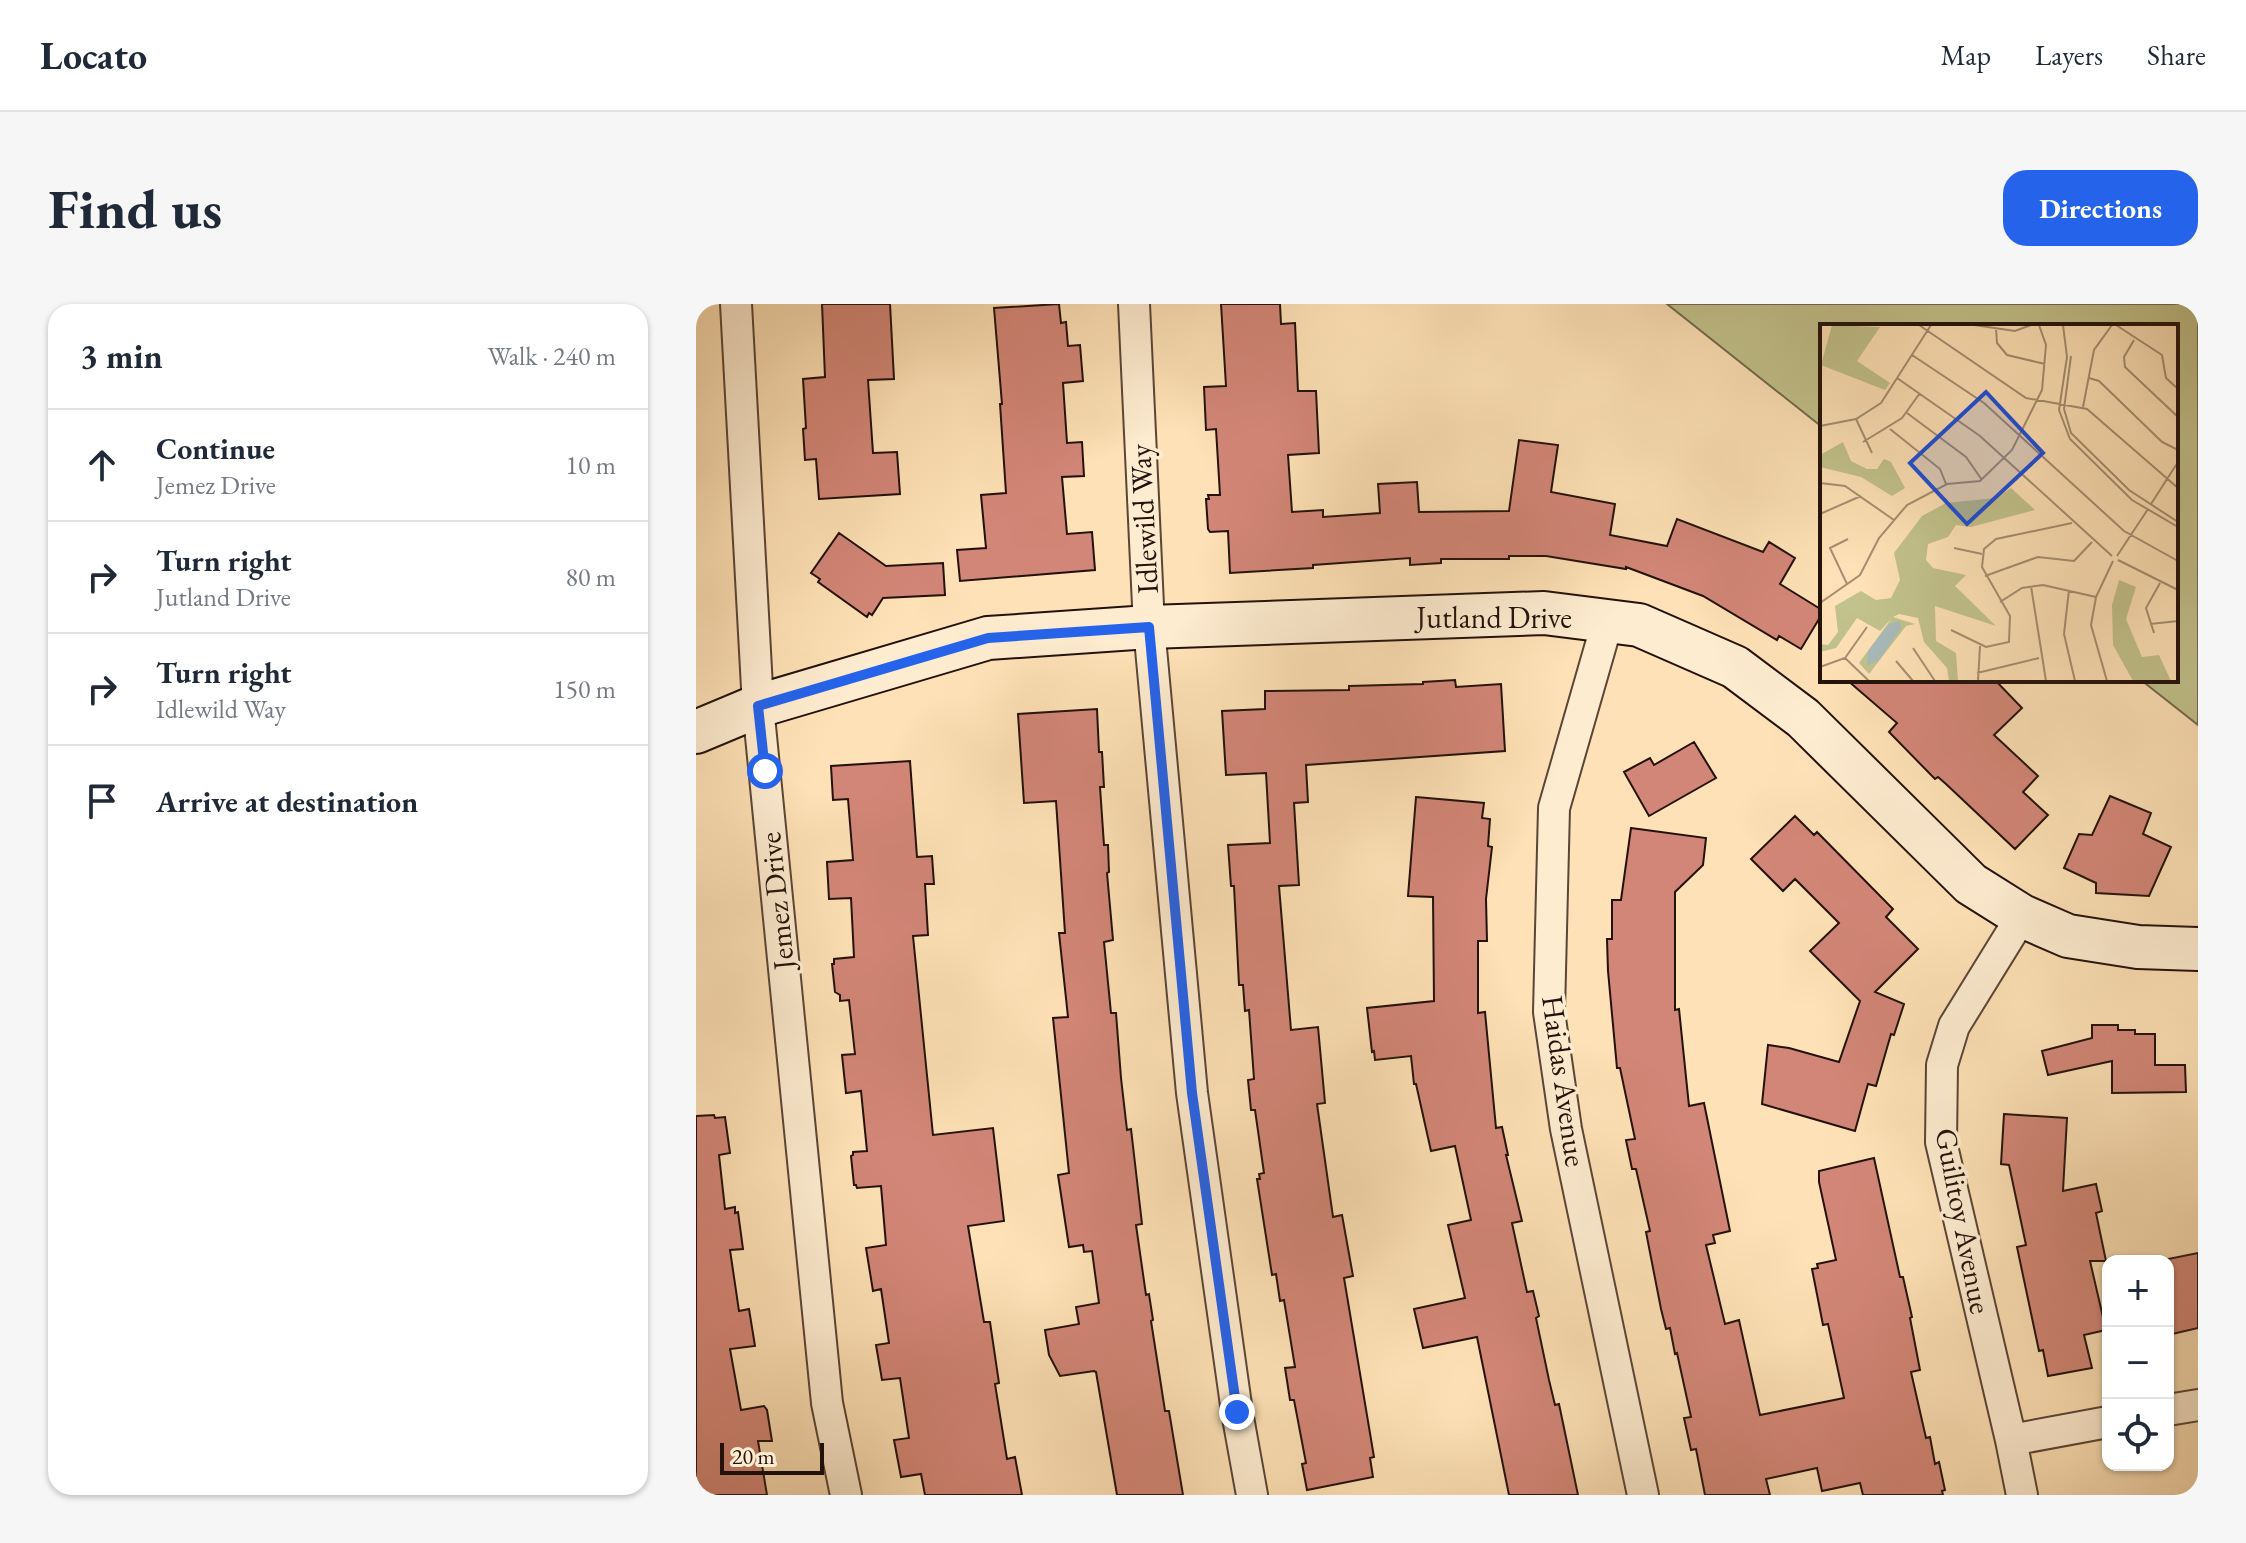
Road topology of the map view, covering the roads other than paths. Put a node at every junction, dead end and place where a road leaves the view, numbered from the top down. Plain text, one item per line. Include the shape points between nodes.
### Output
1 (736, 304) edge
2 (1134, 304) edge
3 (1608, 620) junction
4 (1149, 627) junction
5 (758, 706) junction
6 (696, 732) edge
7 (2022, 916) junction
8 (2198, 949) edge
9 (2198, 1405) edge
10 (2174, 1409) edge
11 (2102, 1423) edge
12 (2011, 1440) junction
13 (846, 1495) edge
14 (1252, 1495) edge
15 (1643, 1495) edge
16 (2022, 1495) edge

1 - 5 street, Jemez Drive
2 - 4 street, Idlewild Way
3 - 4 street, Jutland Drive via 1544,613
3 - 7 street, Jutland Drive via 1639,625 1735,667 1803,718 1971,884
3 - 15 street, Haidas Avenue via 1554,808 1549,1012 1566,1129
4 - 5 street, Jutland Drive via 988,638
4 - 14 street, Idlewild Way via 1192,1093
5 - 6 street, Jutland Drive
5 - 13 street, Jemez Drive via 827,1403
7 - 8 street, Jutland Drive via 2068,936
7 - 12 street, Guilitoy Avenue via 1954,1026 1942,1065 1941,1142
9 - 10 street
11 - 12 street
12 - 16 street, Guilitoy Avenue

